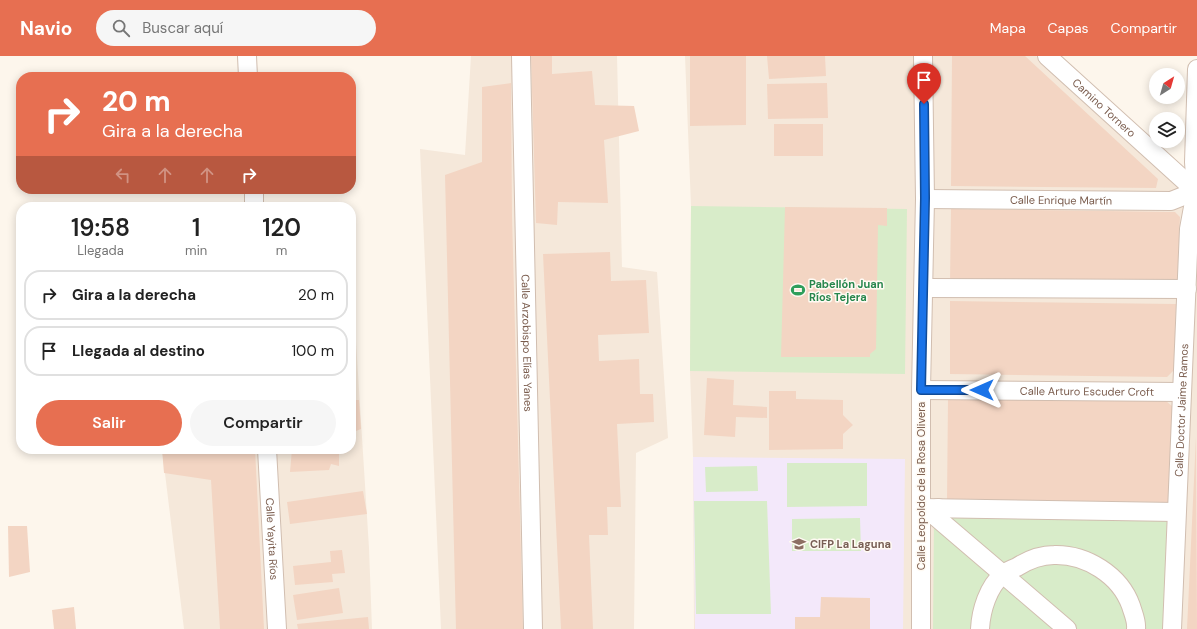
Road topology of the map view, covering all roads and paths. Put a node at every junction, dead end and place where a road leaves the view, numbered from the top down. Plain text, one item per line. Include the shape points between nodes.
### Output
1 (247, 56) edge
2 (521, 56) edge
3 (923, 56) edge
4 (1047, 56) edge
5 (1197, 69) edge
6 (248, 72) edge
7 (1194, 162) junction
8 (1174, 172) junction
9 (1197, 192) edge
10 (925, 198) junction
11 (924, 288) junction
12 (1187, 289) junction
13 (921, 390) junction
14 (1181, 392) junction
15 (267, 454) edge
16 (930, 508) junction
17 (1176, 512) junction
18 (1003, 574) junction
19 (277, 629) edge
20 (533, 629) edge
21 (921, 629) edge
22 (980, 629) edge
23 (1067, 629) edge
24 (1136, 629) edge
25 (1172, 629) edge

1 - 6 street
2 - 20 street, Calle Arzobispo Elías Yanes
3 - 10 street, Calle Leopoldo de la Rosa Olivera
4 - 8 street, Camino Tornero
5 - 7 street, Calle Doctor Jaime Ramos
7 - 8 street
7 - 9 street, Calle Doctor Jaime Ramos
8 - 9 street, Camino Tornero
9 - 10 street, Calle Enrique Martín via 1170,201
9 - 12 street, Calle Doctor Jaime Ramos via 1189,229
10 - 11 street, Calle Leopoldo de la Rosa Olivera
11 - 12 street
11 - 13 street, Calle Leopoldo de la Rosa Olivera
12 - 14 street, Calle Doctor Jaime Ramos
13 - 14 street, Calle Arturo Escuder Croft
13 - 16 street, Calle Leopoldo de la Rosa Olivera
14 - 17 street, Calle Doctor Jaime Ramos
15 - 19 street, Calle Yayita Ríos
16 - 17 street
16 - 18 street via 937,518
16 - 21 street, Calle Leopoldo de la Rosa Olivera
17 - 25 street, Calle Doctor Jaime Ramos
18 - 22 street via 990,591 983,608
18 - 23 street
18 - 24 street via 1033,558 1054,554 1088,561 1109,574 1128,597

